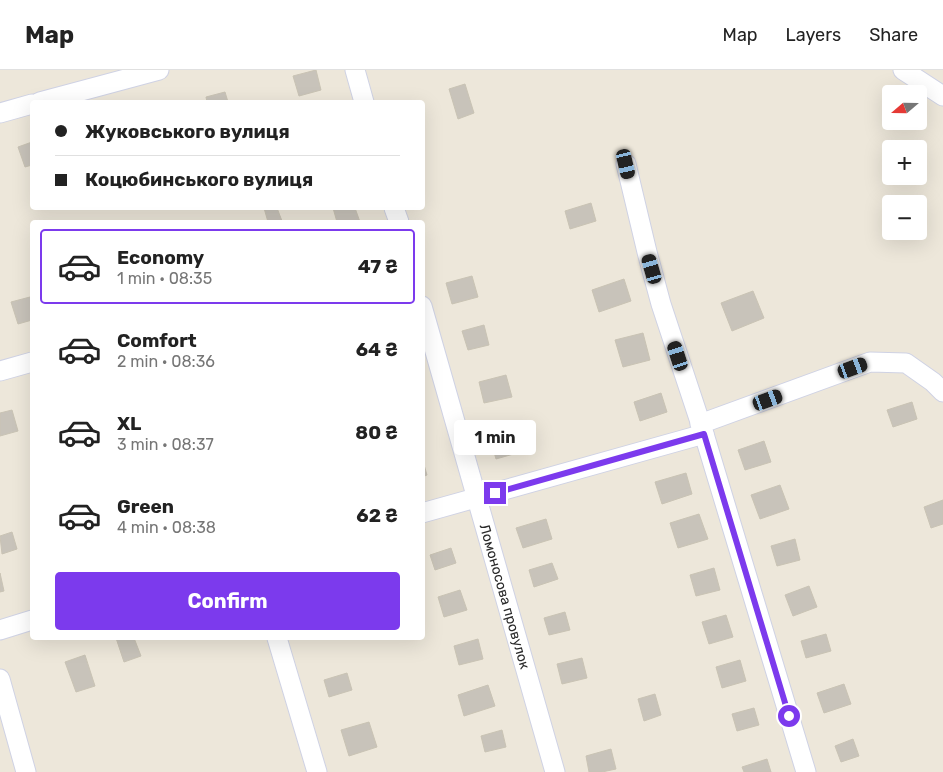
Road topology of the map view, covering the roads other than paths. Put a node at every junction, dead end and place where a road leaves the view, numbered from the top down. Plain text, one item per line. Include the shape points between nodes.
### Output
1 (159, 70) edge
2 (355, 70) edge
3 (904, 70) edge
4 (943, 96) edge
5 (47, 100) edge
6 (363, 100) edge
7 (30, 105) edge
8 (0, 113) edge
9 (626, 164) dead end
10 (425, 317) edge
11 (30, 363) edge
12 (0, 371) edge
13 (943, 392) edge
14 (702, 429) junction
15 (476, 498) junction
16 (425, 512) edge
17 (30, 621) edge
18 (0, 630) edge
19 (278, 640) edge
20 (0, 679) edge
21 (26, 772) edge
22 (317, 772) edge
23 (554, 772) edge
24 (806, 772) edge

1 - 5 street
2 - 6 street
3 - 4 street
7 - 8 street
9 - 14 street via 652,269
10 - 15 street, Ломоносова провулок
11 - 12 street
13 - 14 street via 906,363 870,362
14 - 15 street
14 - 24 street
15 - 16 street
15 - 23 street, Ломоносова провулок
17 - 18 street
19 - 22 street
20 - 21 street

